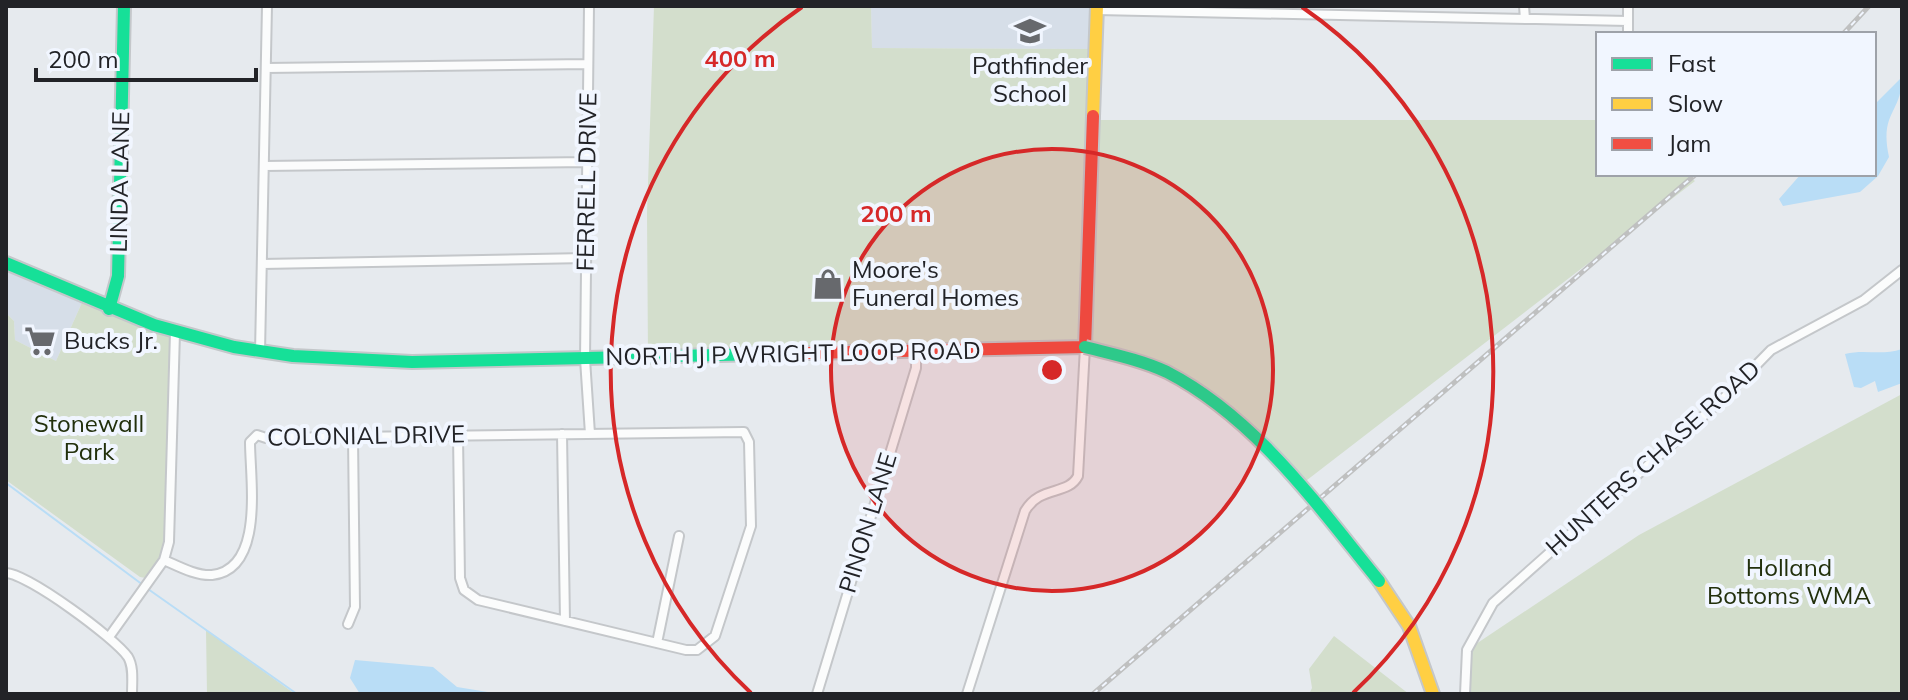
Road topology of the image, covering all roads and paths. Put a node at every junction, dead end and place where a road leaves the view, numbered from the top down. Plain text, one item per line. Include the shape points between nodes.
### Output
1 (124, 6) edge
2 (267, 6) edge
3 (589, 6) edge
4 (1421, 6) edge
5 (1524, 6) edge
6 (1628, 6) edge
7 (1097, 8) edge
8 (1317, 10) edge
9 (1422, 17) junction
10 (1525, 19) junction
11 (1628, 21) junction
12 (1628, 32) edge
13 (588, 64) junction
14 (266, 68) junction
15 (587, 162) junction
16 (264, 166) junction
17 (586, 258) junction
18 (6, 263) edge
19 (262, 264) junction
20 (1902, 270) edge
21 (109, 309) junction
22 (175, 332) junction
23 (1085, 347) junction
24 (260, 352) junction
25 (916, 352) junction
26 (585, 359) junction
27 (562, 434) junction
28 (590, 434) junction
29 (458, 435) junction
30 (353, 437) junction
31 (679, 536) dead end
32 (164, 560) junction
33 (6, 573) edge
34 (565, 621) junction
35 (348, 624) dead end
36 (109, 637) junction
37 (657, 643) junction
38 (132, 694) edge
39 (817, 694) edge
40 (967, 694) edge
41 (1433, 694) edge
42 (1465, 694) edge

1 - 21 main road, LINDA LANE via 118,276
2 - 14 street
3 - 13 street, FERRELL DRIVE
4 - 9 street
5 - 10 street
6 - 11 street
7 - 8 street
7 - 23 main road
8 - 9 street
9 - 10 street
10 - 11 street
11 - 12 street
13 - 14 street
13 - 15 street, FERRELL DRIVE
14 - 16 street
15 - 16 street
15 - 17 street, FERRELL DRIVE
16 - 19 street
17 - 19 street
17 - 26 street, FERRELL DRIVE
18 - 21 main road, NORTH J P WRIGHT LOOP ROAD
19 - 24 street
20 - 42 street, HUNTERS CHASE ROAD via 1864,300 1771,350 1493,603 1467,650
21 - 22 main road, NORTH J P WRIGHT LOOP ROAD
22 - 24 main road, NORTH J P WRIGHT LOOP ROAD
22 - 32 street via 173,499
23 - 25 main road, NORTH J P WRIGHT LOOP ROAD
23 - 40 street via 1078,476 1071,486 1040,494 1025,511
23 - 41 main road, NORTH J P WRIGHT LOOP ROAD, bridge via 1164,371 1216,403 1254,436 1379,581 1409,626
24 - 26 main road, NORTH J P WRIGHT LOOP ROAD via 381,362
25 - 26 main road, NORTH J P WRIGHT LOOP ROAD
25 - 39 street, PINON LANE via 916,368
26 - 28 street
27 - 28 street, COLONIAL DRIVE
27 - 29 street, COLONIAL DRIVE
27 - 34 street
28 - 37 street, COLONIAL DRIVE via 744,432 749,442 751,526 715,636 697,650
29 - 30 street, COLONIAL DRIVE
29 - 34 street via 464,590 478,600
30 - 32 street, COLONIAL DRIVE via 257,435 250,442 249,536 241,559 212,575
30 - 35 street via 355,607
31 - 37 street
32 - 36 street
33 - 36 street via 31,582
34 - 37 street
36 - 38 street via 130,663

